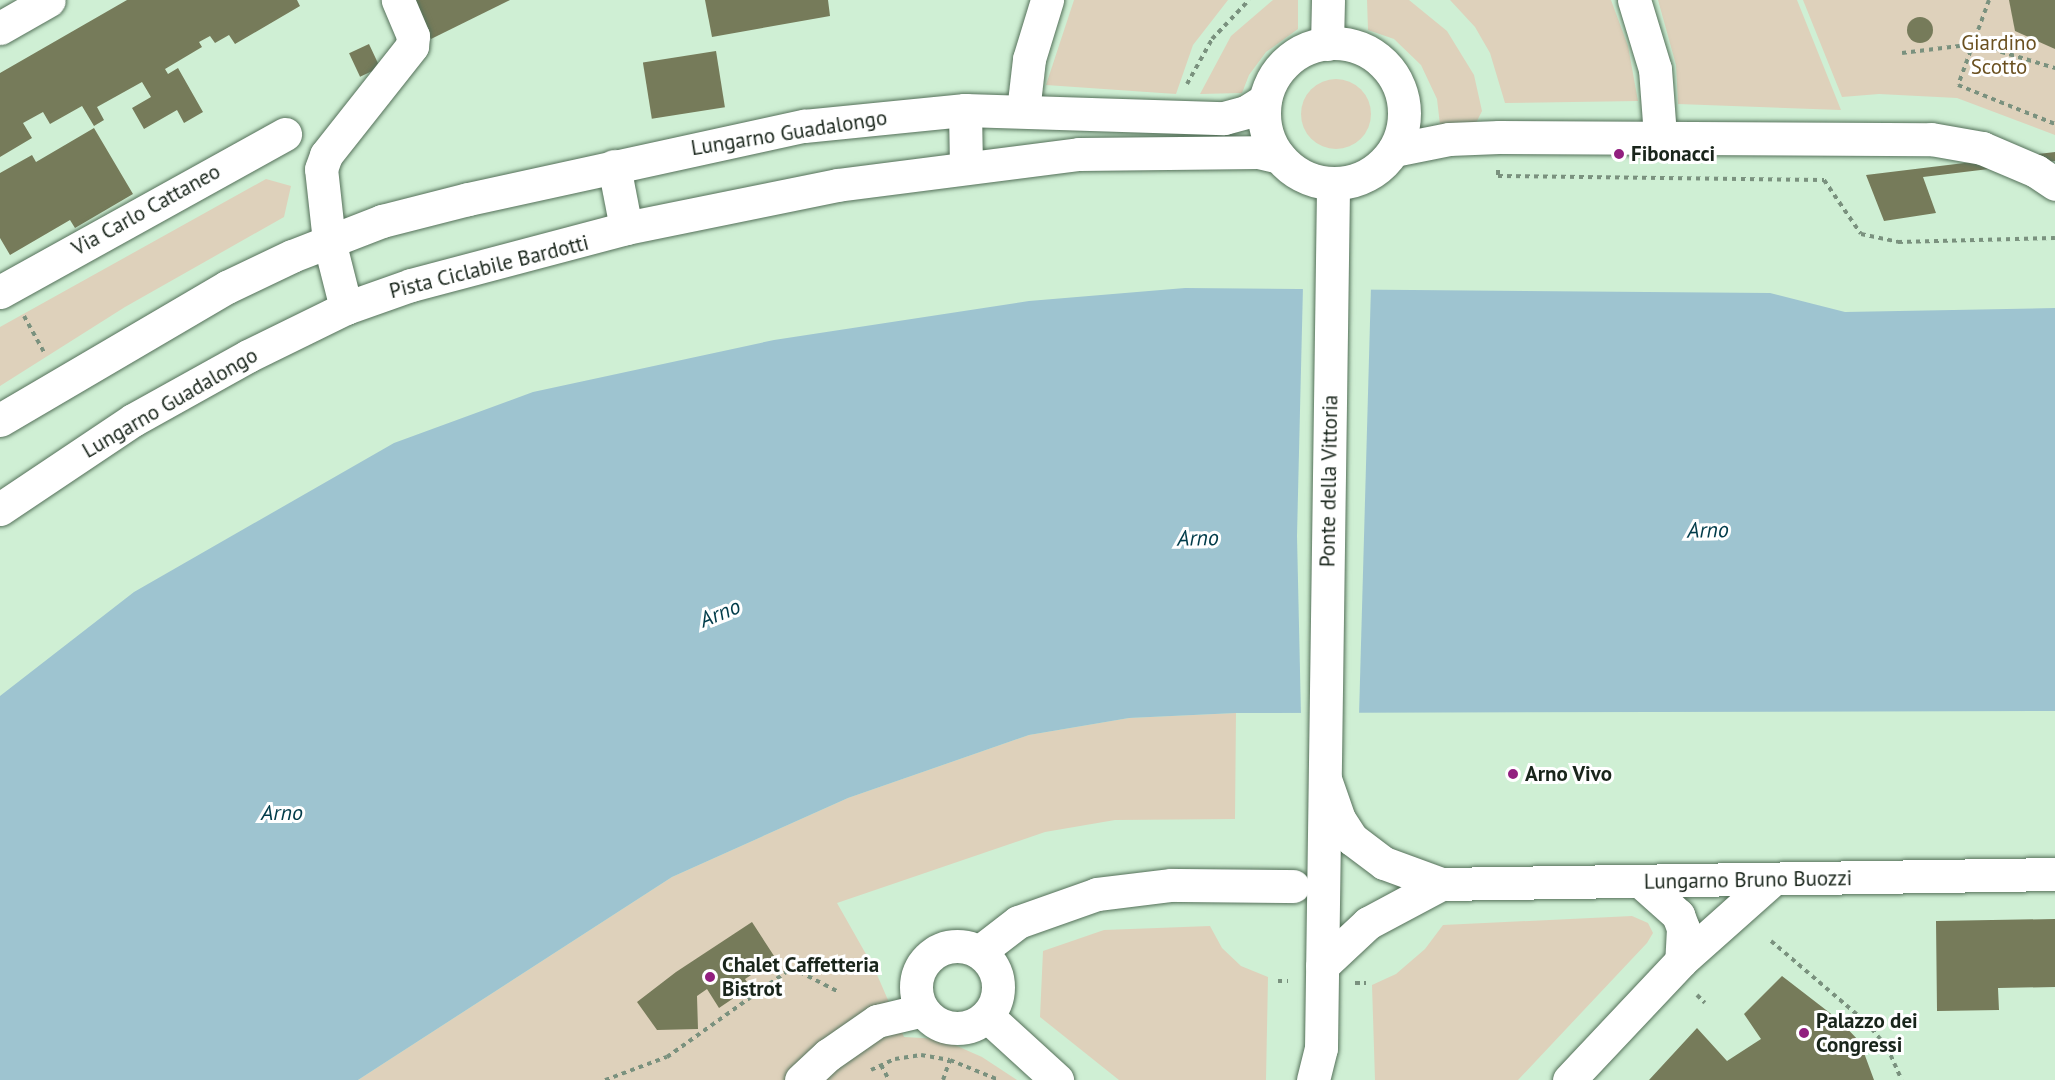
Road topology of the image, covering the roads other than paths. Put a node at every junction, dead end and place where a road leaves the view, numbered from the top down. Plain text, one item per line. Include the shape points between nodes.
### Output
1 (49, 0) edge
2 (398, 0) edge
3 (1047, 0) edge
4 (1328, 0) edge
5 (1634, 0) edge
6 (0, 28) edge
7 (1327, 44) junction
8 (1265, 100) junction
9 (965, 110) junction
10 (1023, 111) junction
11 (285, 134) dead end
12 (1660, 136) junction
13 (1394, 150) junction
14 (1279, 157) junction
15 (614, 165) junction
16 (966, 168) junction
17 (1333, 184) junction
18 (2055, 184) edge
19 (626, 228) junction
20 (329, 241) junction
21 (2, 284) edge
22 (346, 308) junction
23 (0, 420) edge
24 (0, 509) edge
25 (1325, 778) junction
26 (2055, 874) edge
27 (1772, 880) junction
28 (1641, 882) junction
29 (1441, 884) junction
30 (1293, 886) dead end
31 (979, 952) junction
32 (1682, 961) junction
33 (1322, 966) junction
34 (922, 1010) junction
35 (987, 1016) junction
36 (1321, 1048) junction
37 (801, 1080) edge
38 (1057, 1080) edge
39 (1313, 1080) edge
40 (1330, 1080) edge
41 (1569, 1080) edge

1 - 6 street
2 - 20 street via 414,36 412,46 326,154 321,169
3 - 10 street via 1029,59
4 - 7 street
5 - 12 street via 1655,69
7 - 8 street via 1306,50 1287,62 1273,79
7 - 13 street via 1366,52 1396,80 1404,119
8 - 10 street, Lungarno Guadalongo via 1246,112 1224,118
8 - 14 street via 1267,133
9 - 10 street, Lungarno Guadalongo
9 - 15 street, Lungarno Guadalongo via 804,126
9 - 16 street
11 - 21 street, Via Carlo Cattaneo
12 - 13 street via 1449,139
12 - 18 street via 1948,140 1982,148 2036,171
13 - 17 street via 1363,178
14 - 16 street, Lungarno Guadalongo via 1258,152 1079,154
14 - 17 street via 1308,178
15 - 19 street
15 - 20 street, Lungarno Guadalongo via 393,218
16 - 19 street, Lungarno Guadalongo via 837,185
17 - 25 street, Ponte della Vittoria
19 - 22 street, Lungarno Guadalongo via 411,285
20 - 22 street
20 - 23 street, Lungarno Guadalongo via 227,287
22 - 24 street, Lungarno Guadalongo via 248,356 133,420
25 - 29 street, Lungarno Bruno Buozzi via 1339,819 1352,839 1384,863
25 - 33 street, Ponte della Vittoria
26 - 27 street, Lungarno Bruno Buozzi
27 - 28 street, Lungarno Bruno Buozzi
27 - 32 street
28 - 29 street, Lungarno Bruno Buozzi
28 - 32 street via 1678,915 1683,928
29 - 33 street, Lungarno Bruno Buozzi via 1368,923
30 - 31 street via 1171,885 1081,898 1018,921
31 - 34 street via 954,946 931,956 918,975 916,987
31 - 35 street via 988,960 997,982 997,994
32 - 41 street
33 - 36 street, Ponte della Vittoria
34 - 35 street via 936,1022 953,1028 965,1028
34 - 37 street via 877,1021 828,1055
35 - 38 street
36 - 39 street
36 - 40 street

